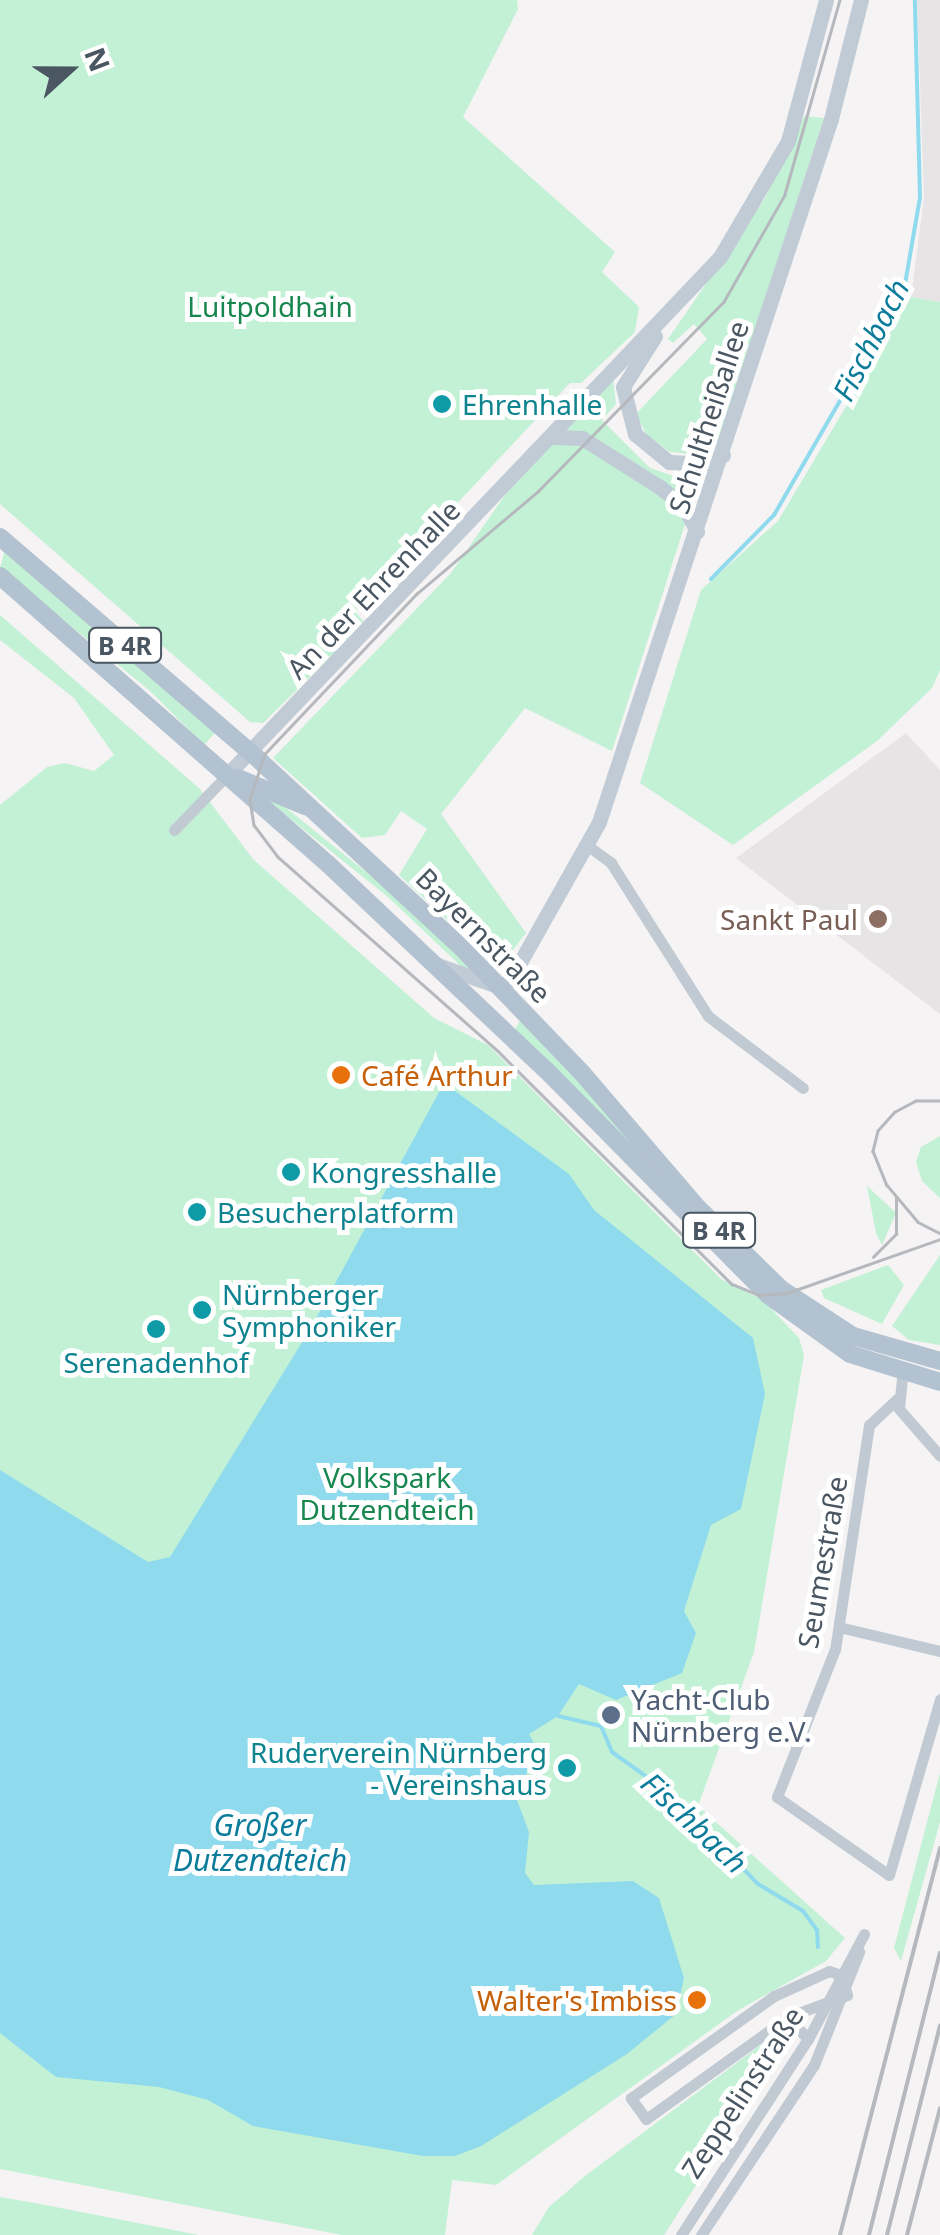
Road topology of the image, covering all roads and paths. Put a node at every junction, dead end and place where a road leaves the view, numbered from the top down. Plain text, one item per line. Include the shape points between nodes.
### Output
1 (826, 0) edge
2 (861, 0) edge
3 (657, 327) junction
4 (554, 437) junction
5 (723, 455) junction
6 (697, 531) junction
7 (0, 536) edge
8 (0, 576) edge
9 (166, 680) junction
10 (143, 700) junction
11 (250, 753) junction
12 (228, 774) junction
13 (310, 806) junction
14 (174, 830) dead end
15 (588, 846) junction
16 (435, 964) junction
17 (500, 986) junction
18 (803, 1088) dead end
19 (907, 1354) junction
20 (940, 1360) edge
21 (901, 1374) junction
22 (940, 1382) edge
23 (897, 1399) junction
24 (940, 1456) edge
25 (839, 1627) junction
26 (940, 1651) edge
27 (940, 1699) edge
28 (841, 1975) junction
29 (846, 1994) junction
30 (832, 1996) junction
31 (788, 2017) junction
32 (808, 2039) junction
33 (682, 2235) edge
34 (701, 2235) edge

1 - 3 main road, Schultheißallee via 806,90 773,173 720,257
2 - 5 main road, Schultheißallee via 834,108
3 - 4 main road, Schultheißallee
3 - 5 main road via 652,348 624,382 630,424 644,445 669,462 702,464
4 - 6 main road via 582,438 661,488 683,505
4 - 11 main road, An der Ehrenhalle
5 - 6 main road, Schultheißallee
6 - 15 main road, Schultheißallee
7 - 9 main road, Bayernstraße / B 4R
8 - 10 main road, Bayernstraße / B 4R
9 - 10 main road via 160,694
9 - 11 main road, Bayernstraße / B 4R
10 - 12 main road, Bayernstraße / B 4R
11 - 12 main road, An der Ehrenhalle
11 - 13 main road, Bayernstraße / B 4R
12 - 13 main road, B 4R
12 - 14 street
12 - 16 main road, Bayernstraße / B 4R
13 - 17 main road, Bayernstraße / B 4R
15 - 17 main road, Schultheißallee via 524,962
15 - 18 street via 611,863 708,1016
16 - 17 main road
16 - 21 main road, Bayernstraße / B 4R via 768,1295 832,1344
17 - 19 main road, Bayernstraße / B 4R via 676,1184 781,1288 840,1330
19 - 20 main road, B 4R
19 - 21 street
21 - 22 main road, B 4R
21 - 23 street
23 - 24 street via 908,1425
23 - 25 street, Seumestraße via 869,1425
25 - 26 street
25 - 27 street, Seumestraße via 777,1797 889,1875
28 - 29 street
28 - 29 street, Zeppelinstraße via 864,1934
28 - 30 street, Zeppelinstraße
28 - 31 street via 818,1973 774,1996 631,2098 646,2119
29 - 30 street
29 - 34 street, Zeppelinstraße via 814,2066
30 - 31 street
30 - 32 street, Zeppelinstraße
31 - 32 street
32 - 33 street, Zeppelinstraße

